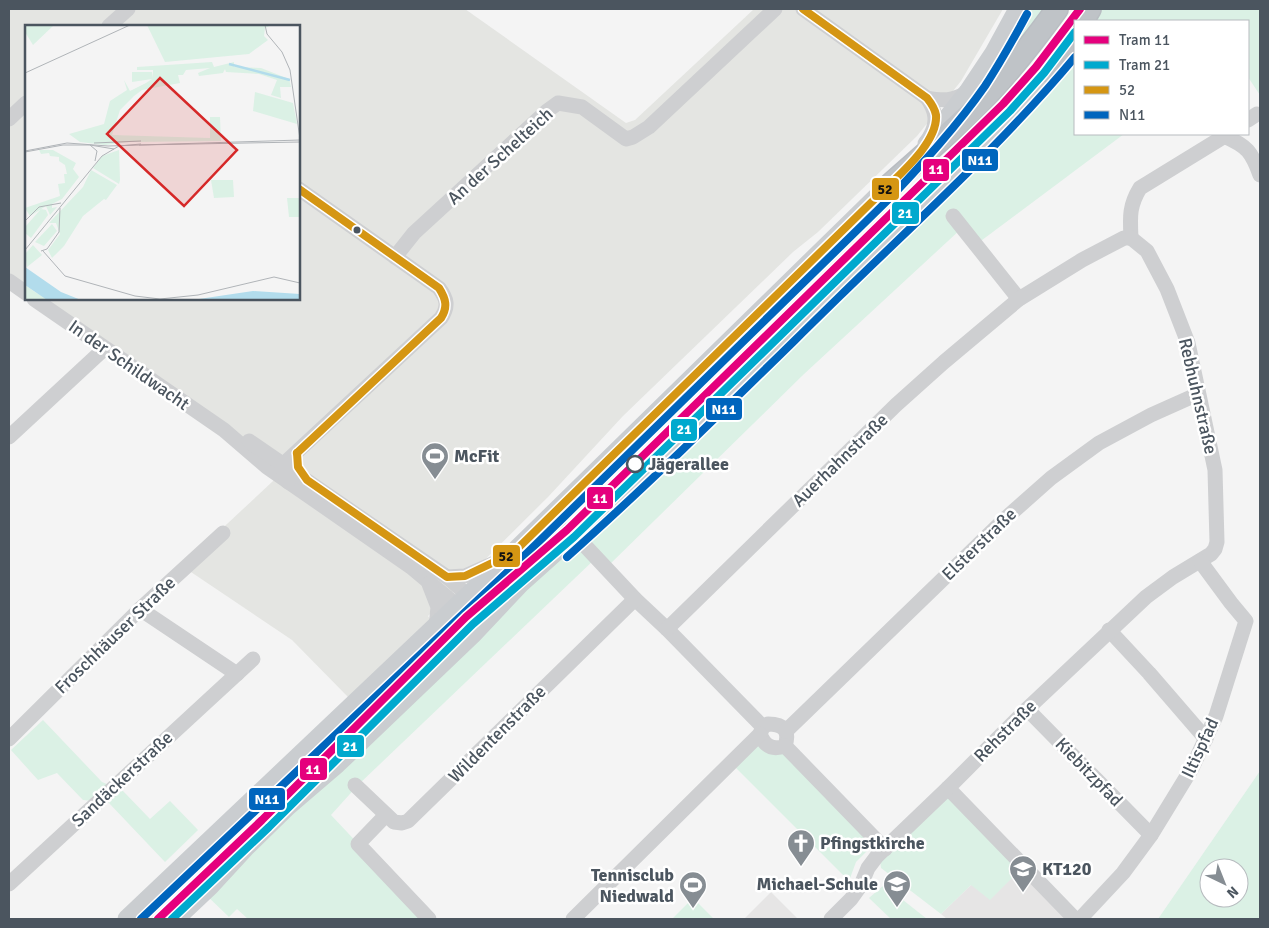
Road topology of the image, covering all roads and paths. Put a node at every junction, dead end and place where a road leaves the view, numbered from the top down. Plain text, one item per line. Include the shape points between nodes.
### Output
1 (128, 9) edge
2 (775, 9) edge
3 (803, 9) edge
4 (1018, 9) edge
5 (1057, 9) edge
6 (1090, 9) edge
7 (1100, 9) edge
8 (1084, 20) edge
9 (1092, 20) edge
10 (110, 25) edge
11 (1074, 36) edge
12 (1074, 43) edge
13 (1050, 74) junction
14 (968, 92) junction
15 (927, 98) junction
16 (25, 104) edge
17 (9, 119) edge
18 (1226, 135) edge
19 (923, 148) junction
20 (1260, 176) edge
21 (300, 190) edge
22 (884, 190) junction
23 (953, 216) dead end
24 (1131, 238) junction
25 (394, 257) junction
26 (9, 281) edge
27 (25, 292) edge
28 (1019, 299) junction
29 (35, 300) edge
30 (104, 349) junction
31 (1198, 394) junction
32 (224, 430) junction
33 (9, 437) edge
34 (297, 453) junction
35 (284, 465) junction
36 (307, 480) junction
37 (288, 482) junction
38 (540, 526) junction
39 (223, 532) dead end
40 (575, 535) junction
41 (513, 553) junction
42 (1200, 561) junction
43 (447, 577) junction
44 (428, 580) junction
45 (635, 599) junction
46 (503, 601) junction
47 (464, 603) junction
48 (140, 609) junction
49 (436, 627) junction
50 (667, 628) junction
51 (1109, 630) junction
52 (253, 659) dead end
53 (443, 662) junction
54 (237, 674) junction
55 (1027, 709) junction
56 (762, 731) junction
57 (786, 731) junction
58 (9, 739) edge
59 (1206, 739) junction
60 (785, 746) junction
61 (355, 785) dead end
62 (948, 788) junction
63 (386, 815) junction
64 (1151, 835) junction
65 (885, 849) junction
66 (9, 884) edge
67 (127, 919) edge
68 (175, 919) edge
69 (429, 919) edge
70 (573, 919) edge
71 (831, 919) edge
72 (1075, 919) edge
73 (1080, 919) edge

1 - 10 street
2 - 25 street, An der Schelteich via 649,127 634,137 626,139 582,107 558,103 414,233
3 - 15 street
4 - 14 main road
5 - 22 highway via 1035,40 972,111
6 - 8 highway
7 - 9 main road
11 - 13 highway
12 - 13 main road
13 - 40 main road via 957,170
14 - 15 street via 946,101
14 - 19 main road
15 - 19 street via 936,113 936,122
16 - 17 street
18 - 20 street via 1241,143 1254,157
18 - 24 street via 1140,188 1130,210
19 - 22 main road
21 - 25 street
22 - 38 main road
23 - 28 street
24 - 28 street, Auerhahnstraße via 1124,238 1082,260
24 - 31 street, Rebhuhnstraße via 1147,251 1167,289 1188,343
25 - 34 street via 439,288 446,298 445,312
26 - 27 street
28 - 50 street, Auerhahnstraße via 896,405
29 - 30 street, In der Schildwacht
30 - 32 street, In der Schildwacht
30 - 33 street
31 - 42 street, Rebhuhnstraße via 1214,470 1217,542 1211,554
31 - 57 street, Elsterstraße via 1099,443 1051,478
32 - 35 street, In der Schildwacht via 245,439
32 - 37 street, In der Schildwacht
34 - 35 street
34 - 36 street via 298,466
35 - 36 street, In der Schildwacht
35 - 37 street
36 - 43 street, In der Schildwacht
37 - 44 street, In der Schildwacht
38 - 40 street via 560,528
38 - 41 main road
39 - 48 street, Froschhäuser Straße
40 - 45 street
40 - 46 main road
41 - 43 street via 465,576
41 - 47 main road
42 - 51 street, Rehstraße via 1146,597
42 - 59 street, Iltispfad via 1246,621
43 - 47 street, In der Schildwacht via 464,592
44 - 47 street, In der Schildwacht via 449,599
44 - 49 street via 438,606
45 - 50 street
45 - 63 street, Wildentenstraße via 408,820 394,822
46 - 47 street via 489,605
46 - 53 main road
47 - 49 main road
47 - 53 street via 464,626
48 - 54 street
48 - 58 street, Froschhäuser Straße
49 - 67 main road
50 - 56 street
51 - 55 street, Rehstraße
51 - 59 street
52 - 54 street, Sandäckerstraße
53 - 68 main road via 337,764 288,806
54 - 66 street, Sandäckerstraße
55 - 62 street, Rehstraße
55 - 64 street, Kiebitzpfad
56 - 57 street via 768,724 777,724
56 - 60 street via 763,741 769,747
56 - 70 street
57 - 60 street
59 - 64 street, Iltispfad
60 - 65 street
61 - 63 street
62 - 65 street, Rehstraße
62 - 72 street
63 - 69 street via 358,844
64 - 73 street, Iltispfad via 1123,873
65 - 71 street, Rehstraße via 868,868 851,899

